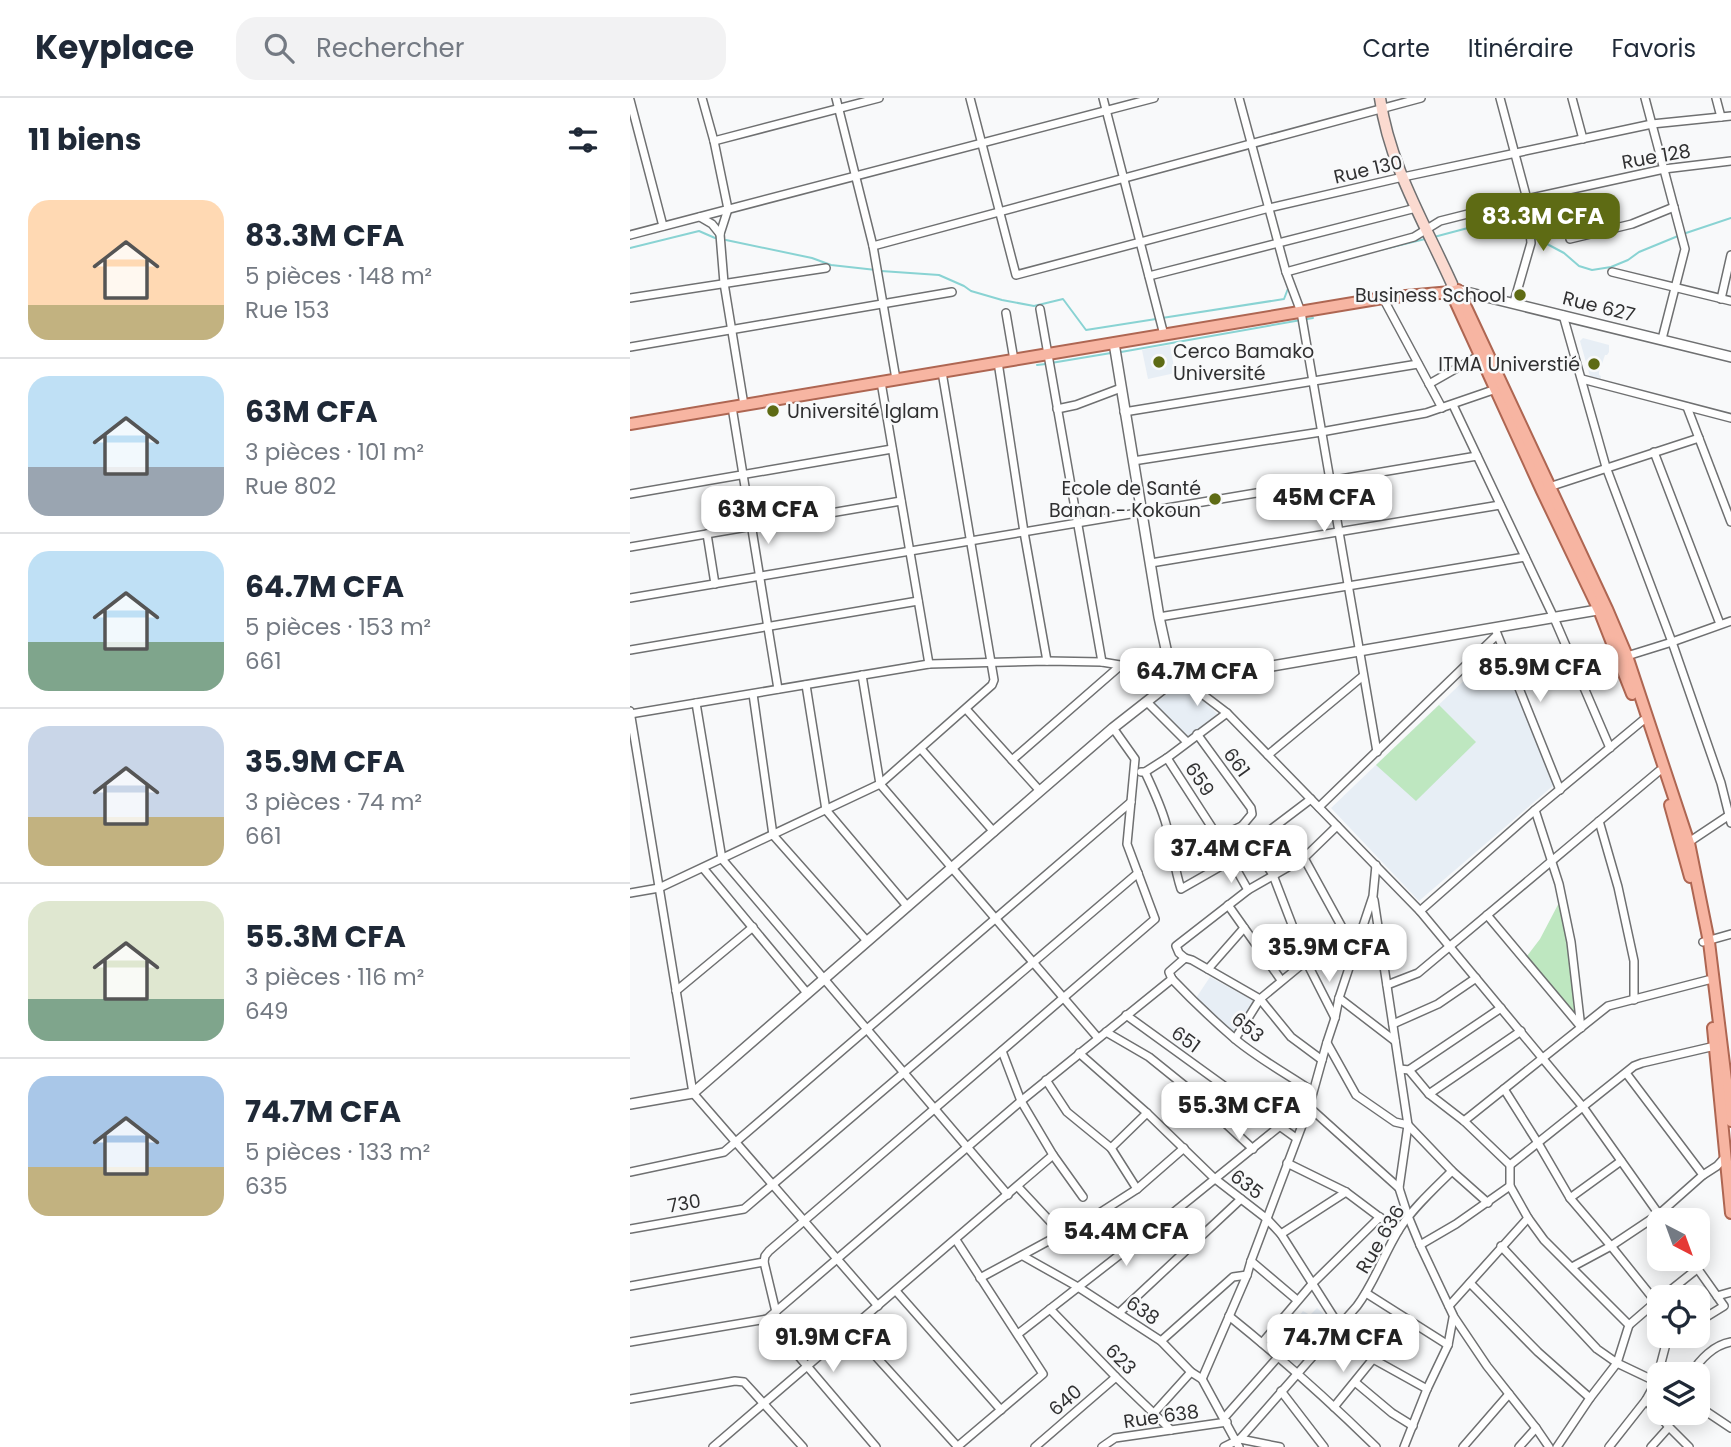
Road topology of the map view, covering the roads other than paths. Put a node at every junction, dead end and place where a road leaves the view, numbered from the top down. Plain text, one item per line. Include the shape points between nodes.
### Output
1 (702, 98) edge
2 (836, 98) edge
3 (879, 98) edge
4 (970, 98) edge
5 (1103, 98) edge
6 (1154, 98) edge
7 (1239, 98) edge
8 (1421, 98) edge
9 (1500, 98) edge
10 (1572, 98) edge
11 (1645, 98) edge
12 (1716, 98) edge
13 (630, 100) edge
14 (1381, 103) edge
15 (839, 108) junction
16 (1107, 110) junction
17 (1721, 117) junction
18 (1731, 117) edge
19 (1652, 124) junction
20 (1583, 139) junction
21 (714, 141) junction
22 (982, 143) junction
23 (1252, 144) junction
24 (1515, 153) junction
25 (1731, 161) edge
26 (1664, 169) junction
27 (856, 176) junction
28 (1403, 177) junction
29 (1124, 178) junction
30 (1527, 199) junction
31 (1674, 207) junction
32 (1269, 208) junction
33 (1416, 208) junction
34 (728, 209) junction
35 (1000, 212) junction
36 (699, 217) junction
37 (663, 226) junction
38 (720, 234) junction
39 (1428, 234) junction
40 (630, 235) edge
41 (1570, 239) dead end
42 (1278, 242) junction
43 (1140, 243) junction
44 (873, 246) junction
45 (1731, 255) edge
46 (826, 268) dead end
47 (1286, 272) junction
48 (1612, 272) dead end
49 (1149, 275) junction
50 (724, 283) junction
51 (1454, 288) junction
52 (1675, 288) junction
53 (952, 292) dead end
54 (630, 298) edge
55 (1383, 298) junction
56 (1721, 299) junction
57 (1731, 301) edge
58 (1514, 302) junction
59 (884, 304) junction
60 (1040, 309) dead end
61 (1301, 312) junction
62 (1006, 313) dead end
63 (1563, 314) junction
64 (732, 330) junction
65 (1164, 335) junction
66 (1662, 339) junction
67 (1114, 343) junction
68 (630, 347) edge
69 (1048, 354) junction
70 (1480, 355) junction
71 (1731, 357) edge
72 (1014, 360) junction
73 (998, 362) junction
74 (1418, 364) junction
75 (942, 372) junction
76 (896, 379) junction
77 (1582, 379) junction
78 (881, 382) junction
79 (1313, 382) junction
80 (1429, 384) junction
81 (1500, 387) junction
82 (1121, 388) junction
83 (744, 405) junction
84 (1453, 405) junction
85 (732, 407) junction
86 (1687, 407) junction
87 (1442, 408) junction
88 (1058, 409) junction
89 (1124, 412) junction
90 (1731, 418) edge
91 (630, 424) edge
92 (1321, 432) junction
93 (1699, 438) junction
94 (892, 449) junction
95 (1654, 452) junction
96 (1477, 456) junction
97 (1133, 461) junction
98 (1606, 467) junction
99 (743, 475) junction
100 (1330, 481) junction
101 (1546, 489) junction
102 (630, 494) edge
103 (901, 501) junction
104 (1500, 505) junction
105 (1141, 513) junction
106 (1731, 522) edge
107 (1077, 523) junction
108 (751, 526) junction
109 (1024, 532) junction
110 (1338, 532) junction
111 (707, 534) junction
112 (970, 541) junction
113 (630, 547) edge
114 (909, 551) junction
115 (1525, 557) junction
116 (1151, 563) junction
117 (759, 577) junction
118 (715, 584) junction
119 (1348, 587) junction
120 (630, 598) edge
121 (918, 601) junction
122 (1603, 609) junction
123 (1159, 617) junction
124 (1554, 618) junction
125 (1731, 621) edge
126 (1720, 624) junction
127 (768, 627) junction
128 (1496, 631) junction
129 (1672, 642) junction
130 (630, 650) edge
131 (1359, 651) junction
132 (1623, 657) junction
133 (1047, 661) junction
134 (990, 662) junction
135 (1102, 662) junction
136 (929, 664) junction
137 (1120, 666) junction
138 (862, 675) junction
139 (1363, 676) junction
140 (1577, 676) junction
141 (1173, 681) junction
142 (1185, 681) junction
143 (806, 685) junction
144 (778, 690) junction
145 (753, 694) junction
146 (1147, 702) junction
147 (696, 703) junction
148 (966, 709) junction
149 (630, 713) edge
150 (1227, 713) junction
151 (1645, 720) junction
152 (1113, 728) junction
153 (1197, 734) junction
154 (1186, 743) junction
155 (1610, 748) junction
156 (921, 749) junction
157 (1377, 752) junction
158 (1268, 755) junction
159 (1167, 758) junction
160 (1012, 760) junction
161 (1134, 771) junction
162 (1659, 771) junction
163 (1145, 772) junction
164 (1731, 778) edge
165 (1721, 783) junction
166 (880, 784) junction
167 (1560, 790) junction
168 (1040, 791) junction
169 (1311, 799) junction
170 (1131, 802) junction
171 (1319, 807) junction
172 (826, 810) junction
173 (1535, 810) junction
174 (1730, 817) edge
175 (1599, 821) junction
176 (1242, 826) junction
177 (1337, 826) junction
178 (993, 832) junction
179 (772, 835) junction
180 (1218, 837) junction
181 (1253, 843) junction
182 (1686, 844) junction
183 (1304, 858) junction
184 (722, 859) junction
185 (1230, 861) junction
186 (1552, 861) junction
187 (1376, 866) junction
188 (703, 868) junction
189 (952, 868) junction
190 (1138, 873) junction
191 (1273, 875) junction
192 (659, 888) junction
193 (1248, 890) junction
194 (630, 893) edge
195 (1373, 896) junction
196 (1228, 905) junction
197 (907, 906) junction
198 (1420, 911) junction
199 (1487, 915) junction
200 (996, 918) junction
201 (753, 928) junction
202 (1244, 928) junction
203 (1731, 934) edge
204 (867, 941) junction
205 (1706, 942) junction
206 (1450, 946) junction
207 (1355, 951) junction
208 (1189, 959) junction
209 (1306, 961) junction
210 (1033, 962) junction
211 (1208, 969) junction
212 (1476, 978) junction
213 (824, 979) junction
214 (1172, 979) junction
215 (1281, 980) junction
216 (1708, 980) junction
217 (1387, 985) junction
218 (676, 991) junction
219 (807, 993) junction
220 (1064, 998) junction
221 (1339, 998) junction
222 (1259, 999) junction
223 (1634, 1000) junction
224 (1501, 1007) junction
225 (1126, 1015) junction
226 (1335, 1018) junction
227 (1394, 1024) junction
228 (1581, 1028) junction
229 (867, 1029) junction
230 (1521, 1031) junction
231 (1106, 1032) junction
232 (1098, 1038) junction
233 (1235, 1039) junction
234 (1395, 1041) junction
235 (1327, 1042) junction
236 (1715, 1046) junction
237 (1002, 1051) junction
238 (1079, 1053) junction
239 (1543, 1058) junction
240 (1322, 1060) junction
241 (1405, 1070) junction
242 (1728, 1071) edge
243 (903, 1072) junction
244 (1626, 1073) junction
245 (1046, 1080) junction
246 (1504, 1089) junction
247 (1312, 1091) junction
248 (692, 1093) junction
249 (1429, 1094) junction
250 (1021, 1101) junction
251 (630, 1104) edge
252 (1309, 1107) junction
253 (1583, 1107) junction
254 (934, 1109) junction
255 (1147, 1113) junction
256 (1731, 1118) edge
257 (1464, 1121) junction
258 (1408, 1125) junction
259 (1280, 1126) junction
260 (1296, 1138) junction
261 (736, 1143) junction
262 (1538, 1143) junction
263 (967, 1147) junction
264 (1111, 1148) junction
265 (1184, 1148) junction
266 (1253, 1149) junction
267 (1053, 1155) junction
268 (1726, 1156) junction
269 (1621, 1161) junction
270 (1287, 1163) junction
271 (1510, 1165) junction
272 (1452, 1171) junction
273 (630, 1172) edge
274 (1703, 1175) junction
275 (1214, 1178) junction
276 (772, 1184) junction
277 (1510, 1186) junction
278 (1018, 1187) junction
279 (1399, 1188) junction
280 (1137, 1189) junction
281 (1346, 1192) junction
282 (1008, 1195) junction
283 (1083, 1197) dead end
284 (1570, 1198) junction
285 (1241, 1199) junction
286 (1488, 1203) junction
287 (1655, 1208) edge
288 (1670, 1208) edge
289 (1731, 1213) edge
290 (1408, 1216) junction
291 (1380, 1217) junction
292 (1528, 1218) junction
293 (1267, 1219) junction
294 (804, 1221) junction
295 (1647, 1225) edge
296 (630, 1229) edge
297 (1398, 1231) junction
298 (1062, 1234) junction
299 (1281, 1234) junction
300 (956, 1240) junction
301 (1420, 1245) junction
302 (1501, 1246) junction
303 (1611, 1246) junction
304 (1023, 1256) junction
305 (837, 1259) junction
306 (1251, 1261) junction
307 (764, 1262) junction
308 (1572, 1267) junction
309 (1695, 1271) edge
310 (1699, 1271) edge
311 (1247, 1275) junction
312 (981, 1278) junction
313 (1470, 1283) junction
314 (1312, 1284) junction
315 (1677, 1285) edge
316 (630, 1286) edge
317 (1647, 1286) edge
318 (1078, 1287) junction
319 (895, 1291) junction
320 (1731, 1292) edge
321 (1366, 1293) junction
322 (1717, 1296) junction
323 (1297, 1300) junction
324 (878, 1306) junction
325 (1449, 1306) junction
326 (1051, 1309) junction
327 (1647, 1309) edge
328 (776, 1312) junction
329 (1119, 1313) junction
330 (1710, 1315) edge
331 (1229, 1316) junction
332 (1454, 1317) junction
333 (767, 1320) junction
334 (1629, 1325) junction
335 (1340, 1327) junction
336 (851, 1329) junction
337 (1018, 1334) junction
338 (1161, 1341) junction
339 (630, 1342) edge
340 (1731, 1342) edge
341 (1262, 1343) junction
342 (1448, 1345) junction
343 (1278, 1357) junction
344 (1373, 1359) junction
345 (1699, 1362) edge
346 (1617, 1363) junction
347 (807, 1366) junction
348 (1191, 1371) junction
349 (1297, 1374) junction
350 (1116, 1377) junction
351 (1647, 1378) edge
352 (1202, 1379) junction
353 (1355, 1382) junction
354 (1427, 1389) junction
355 (1281, 1391) junction
356 (1509, 1394) junction
357 (1590, 1398) junction
358 (630, 1399) edge
359 (1646, 1400) joint
360 (765, 1403) junction
361 (1334, 1407) junction
362 (1001, 1410) junction
363 (1154, 1413) junction
364 (1710, 1414) edge
365 (1226, 1420) junction
366 (1413, 1426) junction
367 (1669, 1427) junction
368 (1731, 1427) edge
369 (1536, 1428) junction
370 (1171, 1430) junction
371 (1238, 1442) edge
372 (713, 1447) edge
373 (803, 1447) edge
374 (876, 1447) edge
375 (957, 1447) edge
376 (1035, 1447) edge
377 (1102, 1447) edge
378 (1224, 1447) edge
379 (1280, 1447) edge
380 (1324, 1447) edge
381 (1376, 1447) edge
382 (1404, 1447) edge
383 (1463, 1447) edge
384 (1519, 1447) edge
385 (1549, 1447) edge
386 (1558, 1447) edge
387 (1609, 1447) edge
388 (1651, 1447) edge
389 (1689, 1447) edge

1 - 21 street
2 - 15 street
3 - 15 street
4 - 22 street
5 - 16 street
6 - 16 street
7 - 23 street
8 - 14 street
9 - 24 street
10 - 20 street
11 - 19 street
12 - 17 street
13 - 37 street
14 - 23 street
14 - 28 main road
15 - 21 street
15 - 27 street
16 - 22 street
16 - 29 street
17 - 18 street, Rue 130
17 - 19 street, Rue 130
19 - 20 street, Rue 130
19 - 26 street
20 - 24 street, Rue 130
21 - 34 street
22 - 27 street
22 - 35 street
23 - 29 street
23 - 32 street
24 - 28 street, Rue 130
24 - 30 street
25 - 26 street, Rue 128
26 - 30 street, Rue 128
26 - 31 street
27 - 34 street
27 - 44 street
28 - 32 street, Rue 130
28 - 33 main road
29 - 35 street
29 - 43 street
30 - 39 street, Rue 128 via 1440,221
30 - 58 street via 1531,243
31 - 41 street via 1632,224
31 - 52 street via 1685,249
32 - 42 street
32 - 43 street, Rue 130
33 - 39 main road
33 - 42 street
34 - 36 street
34 - 38 street
35 - 43 street, Rue 130 via 1017,275
35 - 44 street
36 - 37 street
36 - 38 street
37 - 40 street
38 - 50 street
39 - 47 street, Rue 128
39 - 51 main road
42 - 47 street
42 - 49 street
43 - 49 street
44 - 59 street
45 - 56 street
46 - 50 street
47 - 61 street
48 - 52 street
49 - 65 street
50 - 54 street
50 - 64 street
51 - 55 main road
51 - 58 street, Rue 627
51 - 70 main road
51 - 81 main road
52 - 56 street
52 - 66 street
53 - 59 street
55 - 61 main road
55 - 74 street
56 - 57 street
58 - 63 street, Rue 627
59 - 64 street
59 - 76 street
60 - 69 street
61 - 65 main road
61 - 79 street
62 - 72 street
63 - 66 street, Rue 627
63 - 77 street
64 - 68 street
64 - 83 street
65 - 67 main road
66 - 71 street, Rue 627
67 - 69 main road
67 - 82 street
69 - 72 main road
69 - 88 street
70 - 80 street
70 - 81 main road
72 - 73 main road
73 - 75 main road
73 - 109 street
74 - 79 street
74 - 80 street
75 - 76 main road
75 - 112 street
76 - 78 main road
77 - 86 street
77 - 98 street
78 - 83 main road
78 - 94 street
79 - 89 street
79 - 92 street
80 - 87 street
81 - 84 street
81 - 101 main road
82 - 88 street
82 - 89 street
83 - 85 main road
84 - 87 street
84 - 96 street
85 - 91 main road
85 - 99 street
86 - 90 street
86 - 93 street
87 - 92 street
88 - 107 street
89 - 97 street
92 - 97 street
92 - 100 street
93 - 95 street
93 - 106 street
94 - 99 street
94 - 103 street
95 - 98 street
95 - 126 street
96 - 100 street
96 - 104 street
97 - 105 street
98 - 101 street
98 - 129 street
99 - 102 street
99 - 108 street
100 - 105 street
100 - 110 street
101 - 122 main road
103 - 108 street
103 - 114 street
104 - 110 street
104 - 115 street
105 - 107 street
105 - 116 street
107 - 109 street
107 - 135 street
108 - 111 street
108 - 117 street
109 - 112 street
109 - 133 street
110 - 116 street
110 - 119 street
111 - 113 street
111 - 118 street
112 - 114 street
112 - 134 street
114 - 117 street
114 - 121 street
115 - 119 street
115 - 124 street
116 - 123 street
117 - 118 street
117 - 127 street
118 - 120 street
119 - 123 street
119 - 131 street
121 - 127 street
121 - 136 street
122 - 124 street
122 - 132 main road
123 - 141 street
124 - 128 street
124 - 140 street
125 - 126 street
126 - 129 street
127 - 130 street
127 - 144 street
128 - 131 street
128 - 157 street
128 - 167 street
129 - 132 street
129 - 165 street
131 - 139 street
131 - 142 street
132 - 140 street
132 - 151 main road
133 - 134 street
133 - 135 street
134 - 136 street
134 - 148 street via 992,685
135 - 137 street
136 - 138 street
137 - 141 street via 1156,671
137 - 160 street
138 - 143 street
138 - 166 street
139 - 157 street
139 - 158 street
140 - 155 street
141 - 142 street
141 - 146 street
142 - 150 street
143 - 144 street
143 - 172 street
144 - 145 street
145 - 147 street
145 - 179 street
146 - 152 street
146 - 154 street
147 - 149 street
147 - 184 street
148 - 156 street
148 - 160 street
149 - 192 street
150 - 153 street
150 - 158 street
151 - 155 street
151 - 162 main road
151 - 182 main road
152 - 161 street via 1135,759
152 - 168 street
153 - 154 street
153 - 176 street, 661 via 1251,808 1252,814
154 - 159 street
155 - 167 street
156 - 166 street
156 - 178 street
157 - 171 street
158 - 169 street
159 - 163 street
159 - 180 street, 659
160 - 168 street
161 - 163 street
161 - 170 street
162 - 175 street
162 - 182 main road
163 - 185 street via 1166,821 1181,889
164 - 165 street
165 - 174 street
166 - 172 street
166 - 189 street
167 - 173 street
168 - 178 street
169 - 171 street
169 - 181 street
170 - 190 street via 1128,844
170 - 200 street
171 - 177 street
172 - 179 street
172 - 197 street
173 - 186 street
173 - 198 street
174 - 182 street
175 - 186 street
175 - 223 street via 1634,961
176 - 180 street
176 - 181 street
177 - 183 street
177 - 187 street
178 - 189 street
179 - 184 street
179 - 204 street
180 - 185 street, 659
181 - 191 street
182 - 205 main road
183 - 191 street
183 - 207 street
184 - 188 street
184 - 213 street
185 - 193 street, 659
186 - 199 street
186 - 228 street via 1571,942
187 - 195 street
187 - 198 street
188 - 192 street
188 - 201 street
189 - 197 street
189 - 200 street
190 - 210 street
190 - 220 street via 1155,919
191 - 193 street
191 - 209 street
192 - 194 street
192 - 218 street
193 - 196 street
195 - 207 street
195 - 217 street
196 - 202 street
196 - 208 street via 1176,946
197 - 204 street
198 - 206 street
199 - 206 street
199 - 228 street
200 - 210 street
200 - 229 street
201 - 218 street
201 - 219 street
202 - 211 street
202 - 215 street
203 - 205 street
204 - 213 street
205 - 216 main road
205 - 242 main road
206 - 212 street
206 - 217 street via 1418,973
207 - 221 street
208 - 211 street
208 - 214 street via 1169,972
209 - 215 street
209 - 226 street
210 - 220 street
210 - 243 street
211 - 222 street
212 - 224 street
212 - 227 street via 1438,1004
213 - 219 street
213 - 229 street
214 - 225 street
214 - 233 street, 653
215 - 222 street
216 - 223 street
216 - 236 main road
217 - 227 street
218 - 248 street
219 - 248 street
220 - 232 street
220 - 237 street
221 - 226 street
221 - 234 street
222 - 233 street
222 - 240 street via 1290,1037
223 - 228 street via 1608,1006
224 - 230 street
224 - 241 street
225 - 231 street
225 - 259 street, 651
226 - 235 street
227 - 234 street
228 - 239 street
229 - 243 street
229 - 261 street
230 - 239 street
230 - 249 street
231 - 232 street
231 - 266 street via 1149,1057
232 - 238 street
233 - 247 street, 653
234 - 241 street
235 - 240 street
235 - 258 street via 1356,1095 1395,1122
236 - 244 street via 1642,1063
236 - 268 main road
237 - 250 street
237 - 254 street
238 - 245 street
238 - 255 street, 635
239 - 246 street
239 - 253 street
240 - 247 street
241 - 249 street
241 - 258 street
242 - 256 main road
243 - 254 street
243 - 276 street
244 - 253 street
244 - 274 street
245 - 250 street
245 - 264 street via 1067,1112
246 - 257 street
246 - 262 street
247 - 252 street
248 - 251 street
248 - 261 street
249 - 257 street
250 - 263 street
250 - 267 street
252 - 260 street
252 - 279 street
253 - 262 street
253 - 269 street
254 - 263 street
254 - 294 street
255 - 264 street
255 - 265 street, 635
257 - 271 street
258 - 272 street
258 - 279 street
259 - 260 street, 651
259 - 266 street
260 - 270 street
261 - 273 street via 724,1153
261 - 276 street
262 - 271 street
262 - 284 street
263 - 282 street
263 - 305 street
264 - 280 street
265 - 275 street, 635
265 - 280 street
266 - 275 street
267 - 278 street
267 - 283 street
268 - 274 street
268 - 289 main road
269 - 284 street
269 - 287 street
270 - 281 street
270 - 293 street
271 - 277 street
272 - 286 street
272 - 290 street, Rue 636
274 - 288 street
275 - 285 street, 635
275 - 318 street
276 - 294 street
276 - 296 street, 730 via 744,1209
277 - 286 street
277 - 292 street
278 - 282 street
278 - 298 street
279 - 290 street
280 - 298 street
281 - 291 street
281 - 299 street
282 - 300 street
284 - 303 street
285 - 293 street, 635
285 - 329 street
286 - 301 street
290 - 297 street, Rue 636
290 - 301 street
291 - 297 street
291 - 314 street
292 - 302 street
292 - 308 street
293 - 299 street, 635
293 - 306 street
294 - 305 street
294 - 307 street via 769,1251
295 - 303 street
297 - 321 street, Rue 636
298 - 304 street
299 - 314 street, 635
300 - 312 street
300 - 319 street
301 - 325 street
302 - 313 street
302 - 346 street via 1597,1349
303 - 308 street
303 - 317 street
304 - 312 street
304 - 318 street, 638
305 - 324 street
305 - 328 street
306 - 311 street
306 - 323 street
307 - 316 street
307 - 328 street
308 - 334 street
309 - 315 street
310 - 322 street
311 - 331 street
311 - 338 street via 1233,1277
312 - 337 street
313 - 325 street
313 - 357 street
314 - 323 street
314 - 335 street, 635
318 - 326 street
318 - 329 street, 638
319 - 324 street
319 - 362 street
320 - 322 street
321 - 335 street, Rue 636
321 - 342 street
322 - 330 street via 1724,1306
323 - 341 street
324 - 336 street
325 - 332 street
326 - 337 street
326 - 350 street, 623
327 - 334 street
328 - 333 street
329 - 338 street, 638
331 - 341 street
331 - 352 street
332 - 342 street
332 - 356 street
333 - 339 street
333 - 347 street
334 - 346 street
335 - 344 street, 635
335 - 349 street, Rue 636
336 - 347 street
336 - 375 street
337 - 362 street via 1043,1374
338 - 348 street, 638
340 - 345 street via 1722,1343
341 - 343 street
342 - 354 street
343 - 349 street
343 - 365 street
344 - 353 street
344 - 354 street, 635
346 - 351 street
346 - 357 street
347 - 360 street
347 - 374 street
348 - 352 street, 638
348 - 363 street
349 - 355 street, Rue 636
349 - 361 street
350 - 363 street, 623
350 - 376 street, 640
352 - 365 street
353 - 361 street
353 - 366 street
354 - 366 street
355 - 371 street, Rue 636
355 - 380 street
356 - 369 street
356 - 383 street
357 - 386 street
358 - 360 street via 740,1381
359 - 367 street
359 - 387 street
360 - 372 street
360 - 373 street
361 - 381 street
362 - 375 street
363 - 370 street, 623
364 - 368 street
365 - 370 street, Rue 638
365 - 371 street
366 - 382 street
367 - 388 street
367 - 389 street
369 - 384 street
369 - 385 street
370 - 377 street, Rue 638 via 1115,1438
371 - 378 street, Rue 636
371 - 379 street

